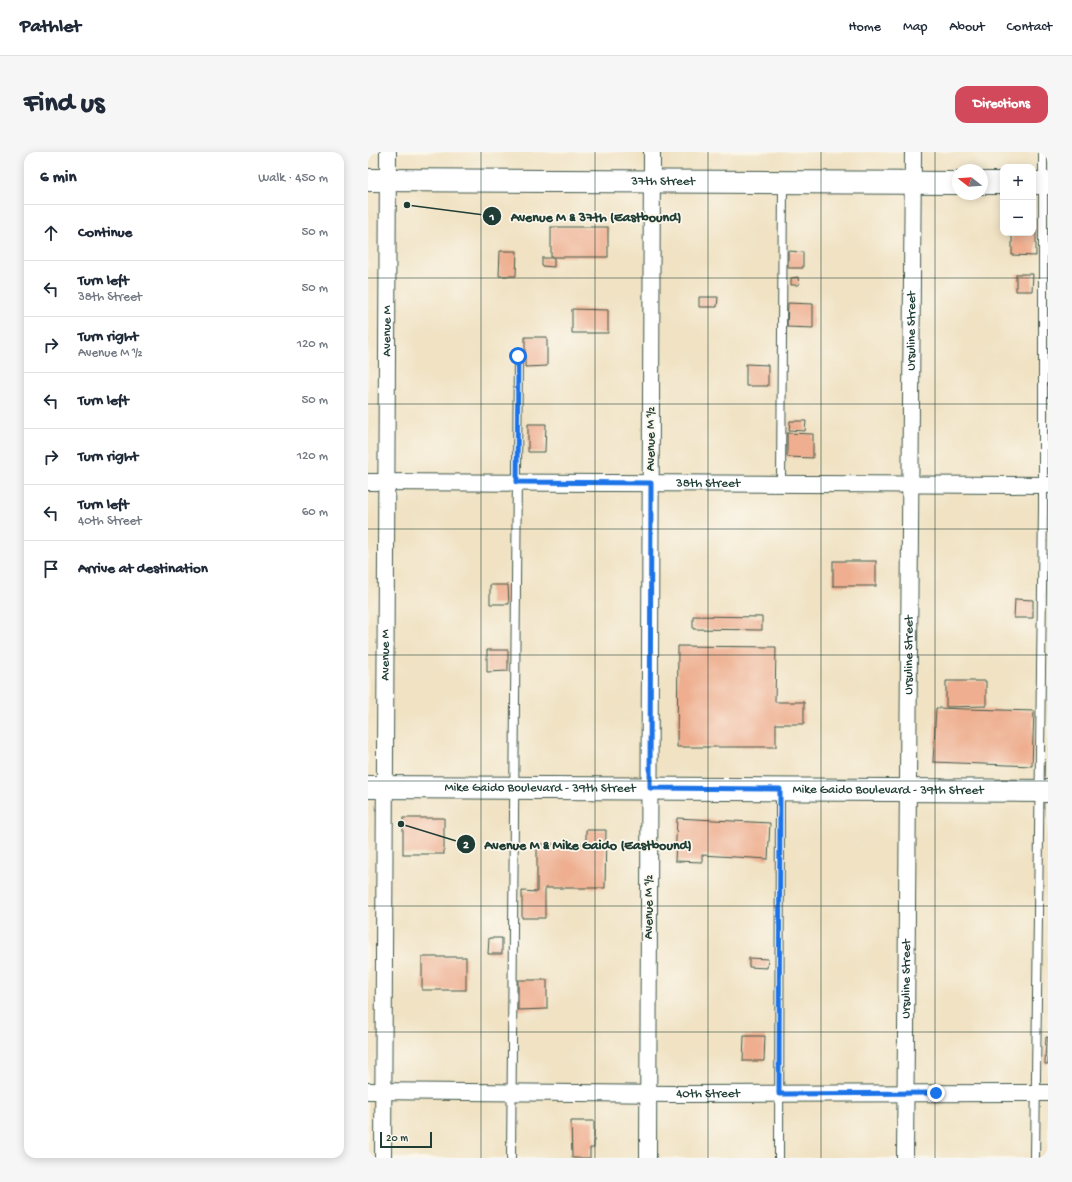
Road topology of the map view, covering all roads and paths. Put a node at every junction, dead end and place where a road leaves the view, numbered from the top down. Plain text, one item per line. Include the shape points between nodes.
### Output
1 (388, 152) edge
2 (652, 152) edge
3 (913, 152) edge
4 (1044, 152) edge
5 (378, 180) edge
6 (652, 182) junction
7 (783, 182) junction
8 (913, 183) junction
9 (952, 183) edge
10 (988, 183) edge
11 (1000, 183) edge
12 (1042, 183) edge
13 (518, 356) dead end
14 (368, 482) edge
15 (386, 482) junction
16 (517, 482) junction
17 (651, 483) junction
18 (781, 484) junction
19 (911, 484) junction
20 (1046, 485) edge
21 (376, 787) edge
22 (516, 787) junction
23 (650, 788) junction
24 (780, 789) junction
25 (909, 790) junction
26 (1044, 791) edge
27 (376, 1091) edge
28 (511, 1091) junction
29 (905, 1093) junction
30 (1042, 1093) edge
31 (648, 1094) junction
32 (779, 1094) junction
33 (383, 1158) edge
34 (511, 1158) edge
35 (648, 1158) edge
36 (779, 1158) edge
37 (905, 1158) edge
38 (1035, 1158) edge

1 - 5 street, Avenue M
2 - 6 street, Avenue M ½
3 - 8 street, Ursuline Street
4 - 12 lane
5 - 6 main road, 37th Street
5 - 15 street, Avenue M
6 - 7 main road, 37th Street
6 - 17 street, Avenue M ½
7 - 8 main road, 37th Street
7 - 18 lane
8 - 9 main road, 37th Street
8 - 19 street, Ursuline Street
10 - 11 main road
12 - 20 lane
13 - 16 lane
14 - 15 street, 38th Street
15 - 16 street, 38th Street
15 - 21 street, Avenue M
16 - 17 street, 38th Street
16 - 22 lane
17 - 18 street, 38th Street
17 - 23 street, Avenue M ½
18 - 19 street, 38th Street
19 - 20 street, 38th Street
19 - 25 street, Ursuline Street
20 - 26 lane
21 - 22 main road, Mike Gaido Boulevard - 39th Street
21 - 27 street, Avenue M
22 - 23 main road, Mike Gaido Boulevard - 39th Street
22 - 28 lane
23 - 24 main road, Mike Gaido Boulevard - 39th Street
23 - 31 street, Avenue M ½
24 - 25 main road, Mike Gaido Boulevard - 39th Street
24 - 32 lane
25 - 26 main road, Mike Gaido Boulevard - 39th Street
25 - 29 street, Ursuline Street
26 - 30 lane
27 - 28 street, 40th Street
27 - 33 street, Avenue M
28 - 31 street, 40th Street
28 - 34 lane
29 - 30 street, 40th Street
29 - 32 street, 40th Street
29 - 37 street, Ursuline Street
30 - 38 lane
31 - 32 street, 40th Street
31 - 35 street, Avenue M ½
32 - 36 lane

